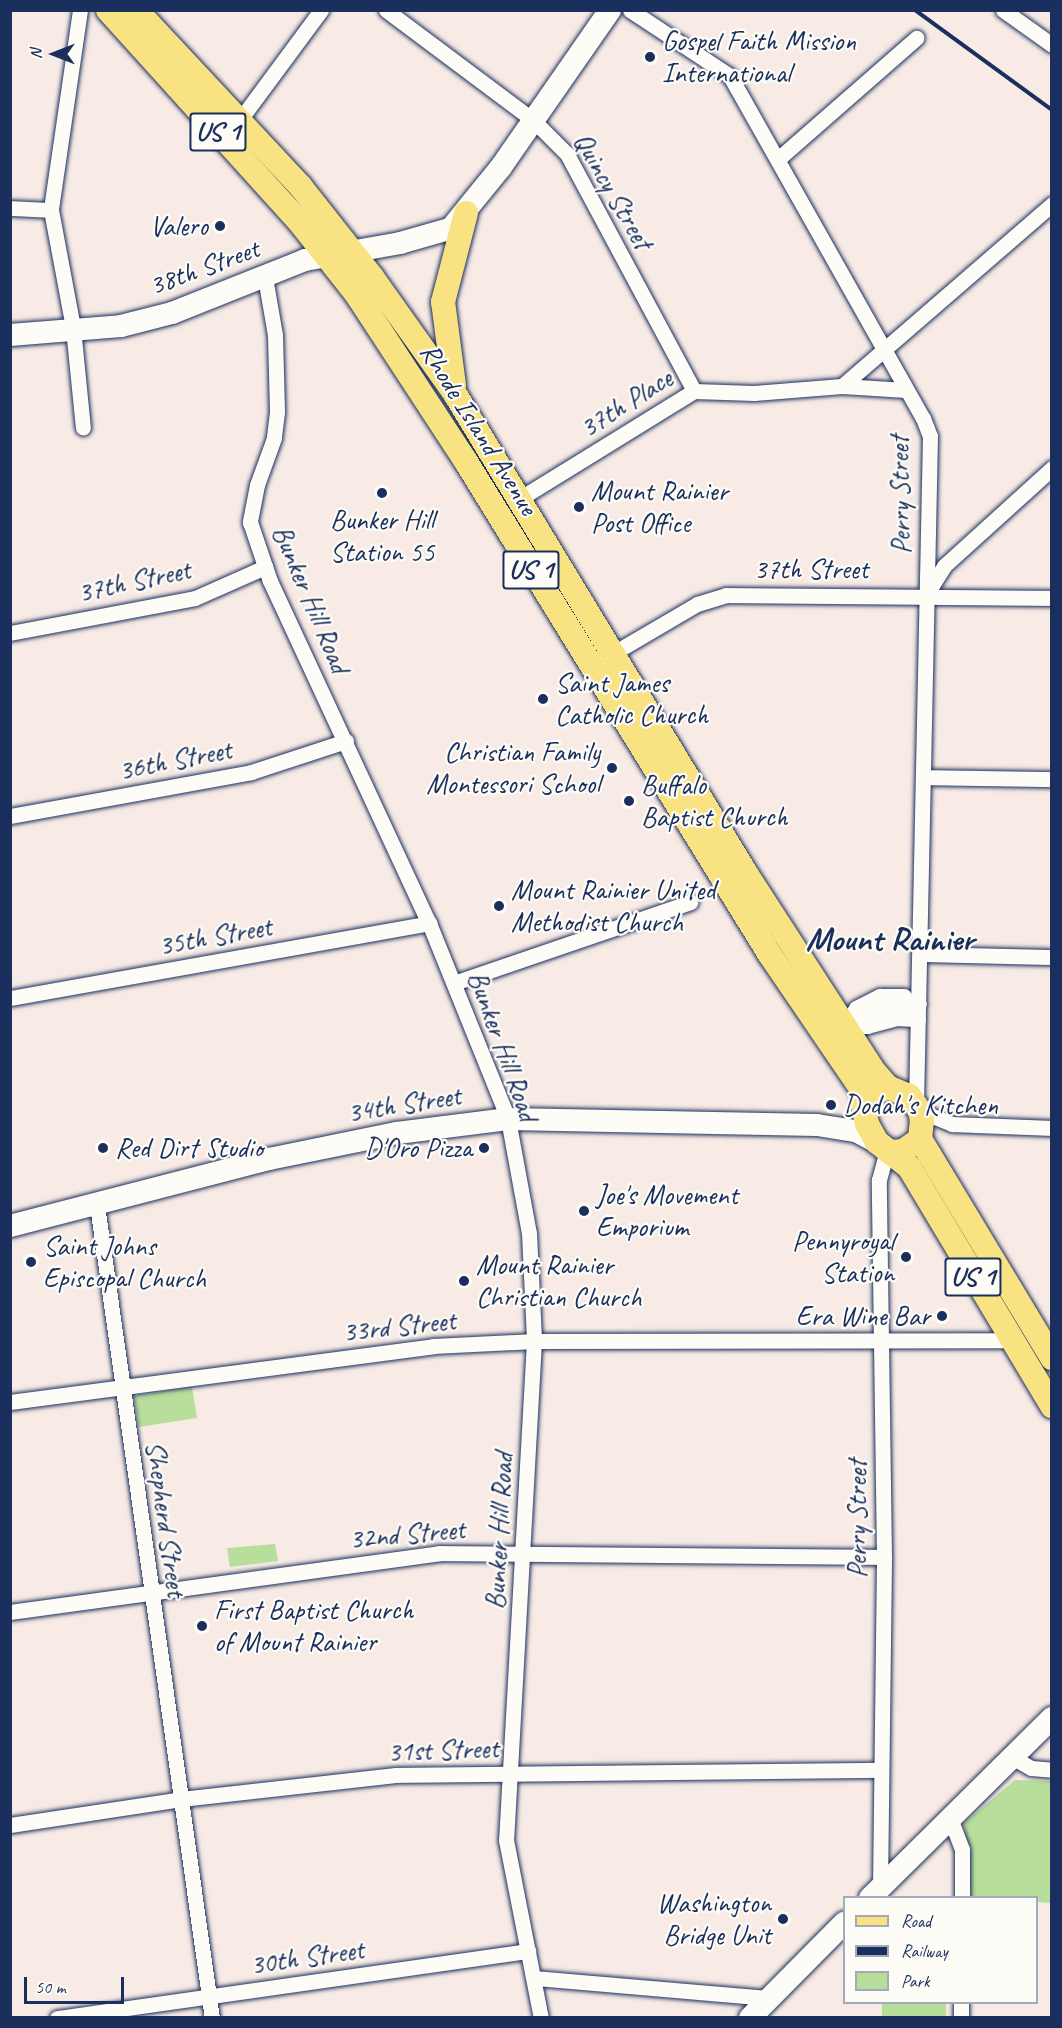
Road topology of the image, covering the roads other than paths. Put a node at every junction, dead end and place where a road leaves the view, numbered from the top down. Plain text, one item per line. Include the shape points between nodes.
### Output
1 (80, 10) edge
2 (108, 10) edge
3 (136, 10) edge
4 (321, 10) edge
5 (386, 10) edge
6 (610, 10) edge
7 (630, 10) edge
8 (1004, 10) edge
9 (916, 38) dead end
10 (1052, 45) edge
11 (533, 120) junction
12 (239, 121) junction
13 (778, 159) junction
14 (1052, 204) edge
15 (10, 208) edge
16 (51, 210) junction
17 (458, 221) junction
18 (354, 253) junction
19 (326, 255) junction
20 (265, 277) junction
21 (73, 328) junction
22 (10, 335) edge
23 (885, 351) junction
24 (842, 386) junction
25 (906, 390) junction
26 (694, 391) junction
27 (455, 394) junction
28 (83, 428) dead end
29 (1052, 468) edge
30 (519, 500) junction
31 (265, 567) junction
32 (926, 595) junction
33 (1052, 598) edge
34 (10, 633) edge
35 (611, 654) junction
36 (590, 667) junction
37 (346, 741) junction
38 (922, 777) junction
39 (1052, 779) edge
40 (10, 816) edge
41 (691, 902) dead end
42 (429, 923) junction
43 (920, 954) junction
44 (1052, 957) edge
45 (454, 983) junction
46 (10, 998) edge
47 (919, 1006) junction
48 (836, 1031) junction
49 (917, 1048) junction
50 (891, 1087) junction
51 (865, 1102) junction
52 (918, 1107) junction
53 (508, 1119) junction
54 (952, 1124) junction
55 (817, 1125) junction
56 (1052, 1128) edge
57 (921, 1137) junction
58 (885, 1148) junction
59 (97, 1205) junction
60 (10, 1226) edge
61 (1011, 1340) junction
62 (534, 1341) junction
63 (882, 1341) junction
64 (1052, 1358) edge
65 (123, 1388) junction
66 (10, 1402) edge
67 (1052, 1406) edge
68 (524, 1554) junction
69 (884, 1557) junction
70 (150, 1592) junction
71 (10, 1612) edge
72 (1052, 1718) edge
73 (1012, 1757) junction
74 (880, 1770) junction
75 (1052, 1770) edge
76 (509, 1773) junction
77 (181, 1799) junction
78 (950, 1818) junction
79 (10, 1825) edge
80 (875, 1893) edge
81 (962, 1896) edge
82 (843, 1924) edge
83 (528, 1951) junction
84 (535, 1978) junction
85 (209, 1997) junction
86 (770, 1998) junction
87 (57, 2018) edge
88 (212, 2018) edge
89 (541, 2018) edge
90 (750, 2018) edge

1 - 16 street
2 - 19 main road, Rhode Island Avenue / US 1
3 - 12 main road, Rhode Island Avenue / US 1
4 - 12 street
5 - 11 street, Quincy Street
6 - 11 main road, 38th Street
7 - 13 street, Perry Street via 730,76
8 - 10 street
9 - 13 street
11 - 17 main road, 38th Street
11 - 26 street, Quincy Street via 567,153
12 - 18 main road, Rhode Island Avenue / US 1
13 - 23 street, Perry Street
14 - 23 street
15 - 16 street
16 - 21 street
17 - 18 main road, 38th Street via 429,248 376,257
17 - 27 main road via 443,302
18 - 19 main road, 38th Street
18 - 27 main road, Rhode Island Avenue / US 1
19 - 20 main road, 38th Street
19 - 36 main road, Rhode Island Avenue / US 1 via 396,350
20 - 21 main road, 38th Street via 172,313 121,326
20 - 31 street, Bunker Hill Road via 275,334 277,412 274,438 257,485 250,522
21 - 22 main road, 38th Street
21 - 28 street
23 - 24 street
23 - 25 street, Perry Street
24 - 25 street, 37th Place
24 - 26 street, 37th Place via 754,393
25 - 32 street, Perry Street via 930,436
26 - 30 street, 37th Place
27 - 30 main road, Rhode Island Avenue / US 1
29 - 32 street via 944,566
30 - 35 main road, Rhode Island Avenue / US 1
31 - 34 street, 37th Street via 195,597
31 - 37 street, Bunker Hill Road
32 - 33 street, 37th Street
32 - 35 street, 37th Street via 726,595 697,604
32 - 38 street, Perry Street
35 - 36 street, 37th Street
35 - 48 main road, Rhode Island Avenue / US 1
36 - 48 main road, Rhode Island Avenue / US 1 via 770,955
37 - 40 street, 36th Street via 251,772
37 - 42 street, Bunker Hill Road
38 - 39 street
38 - 43 street, Perry Street
41 - 45 street
42 - 45 street, Bunker Hill Road
42 - 46 street, 35th Street
43 - 44 street
43 - 47 street, Perry Street
45 - 53 street, Bunker Hill Road
47 - 48 street via 881,1007
47 - 49 street, Perry Street
48 - 50 main road, Rhode Island Avenue / US 1
48 - 51 main road, Rhode Island Avenue / US 1
49 - 50 street, Perry Street via 911,1065
49 - 52 street, Perry Street
50 - 51 main road
50 - 52 main road, US 1
51 - 55 main road, 34th Street via 838,1120
51 - 58 main road, US 1 via 867,1124
52 - 54 street
52 - 57 main road, US 1
53 - 55 main road, 34th Street
53 - 59 main road, 34th Street via 397,1133 269,1159
53 - 62 street, Bunker Hill Road via 529,1233
54 - 56 street
54 - 57 street
55 - 58 main road, 34th Street via 856,1131
57 - 58 main road via 903,1151
57 - 64 main road, US 1
58 - 61 main road, US 1 via 909,1167
58 - 63 street, Perry Street via 879,1180
59 - 60 main road, 34th Street
59 - 65 street, Shepherd Street
61 - 63 street, 33rd Street
61 - 67 main road, US 1
62 - 63 street, 33rd Street
62 - 65 street, 33rd Street via 385,1351
62 - 68 street, Bunker Hill Road
63 - 69 street, Perry Street
65 - 66 street, 33rd Street
65 - 70 street, Shepherd Street
68 - 69 street, 32nd Street
68 - 70 street, 32nd Street via 439,1553
68 - 76 street, Bunker Hill Road
69 - 74 street, Perry Street
70 - 71 street, 32nd Street
70 - 77 street, Shepherd Street
72 - 73 main road
73 - 75 street via 1031,1768
73 - 78 main road
74 - 76 street, 31st Street
74 - 80 street, Perry Street
76 - 77 street, 31st Street via 396,1775
76 - 83 street, Bunker Hill Road via 506,1840
77 - 79 street, 31st Street
77 - 85 street, Shepherd Street
78 - 80 main road
78 - 81 street via 962,1850
82 - 86 main road
83 - 84 street, Bunker Hill Road
83 - 85 street, 30th Street
84 - 86 street
84 - 89 street, Bunker Hill Road
85 - 87 street, 30th Street
85 - 88 street, Shepherd Street
86 - 90 main road

